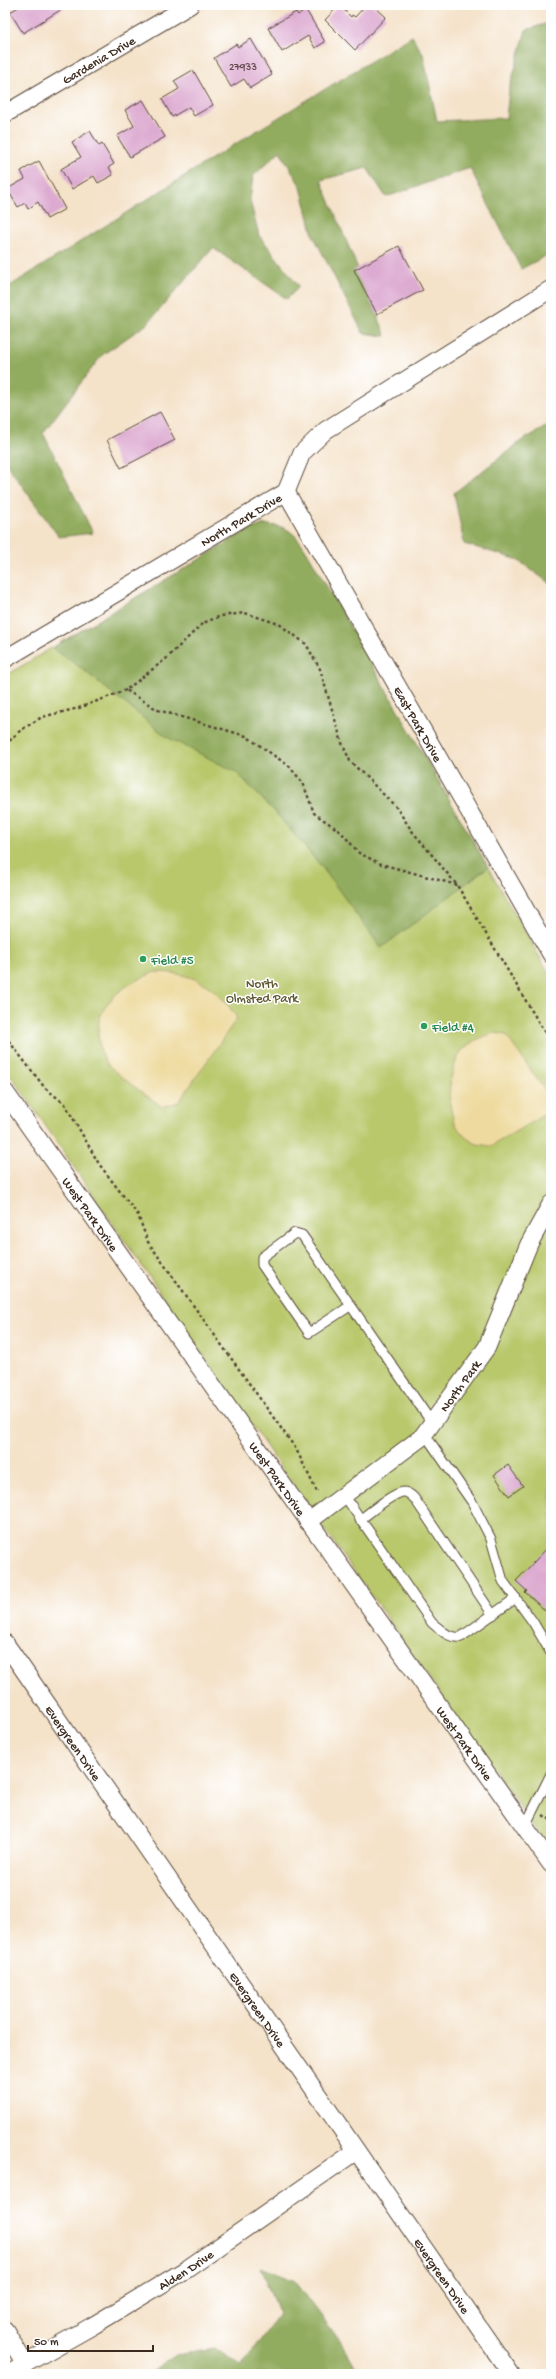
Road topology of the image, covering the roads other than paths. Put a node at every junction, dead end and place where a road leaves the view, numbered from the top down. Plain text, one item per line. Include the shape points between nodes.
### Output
1 (190, 5) edge
2 (5, 114) edge
3 (551, 289) edge
4 (286, 492) junction
5 (5, 659) edge
6 (551, 954) edge
7 (5, 1092) edge
8 (551, 1204) edge
9 (350, 1306) junction
10 (428, 1428) junction
11 (344, 1495) junction
12 (360, 1520) junction
13 (308, 1522) junction
14 (516, 1598) junction
15 (493, 1615) junction
16 (5, 1643) edge
17 (551, 1653) edge
18 (551, 1774) edge
19 (525, 1826) junction
20 (551, 1864) edge
21 (356, 2151) junction
22 (5, 2330) edge
23 (25, 2364) junction
24 (7, 2374) edge
25 (511, 2374) edge

1 - 2 street, Gardenia Drive
3 - 4 street, North Park Drive via 326,430 302,453
4 - 5 street, North Park Drive
4 - 6 street, East Park Drive
7 - 13 street, West Park Drive
8 - 10 street, North Park via 529,1244 487,1347
9 - 9 lane via 302,1235 295,1233 262,1257 262,1265 309,1333
9 - 10 lane
10 - 11 street, North Park
10 - 14 lane via 472,1502 491,1539 503,1580
11 - 12 lane
11 - 13 street, North Park
12 - 15 lane via 432,1623 446,1634 461,1638
12 - 15 lane via 401,1492 408,1493 414,1498
13 - 19 street, West Park Drive
14 - 15 lane
14 - 17 lane
16 - 21 street, Evergreen Drive
18 - 19 lane
19 - 20 street, West Park Drive
21 - 23 street, Alden Drive via 187,2269
21 - 25 street, Evergreen Drive
22 - 23 street
23 - 24 street, Alden Drive

